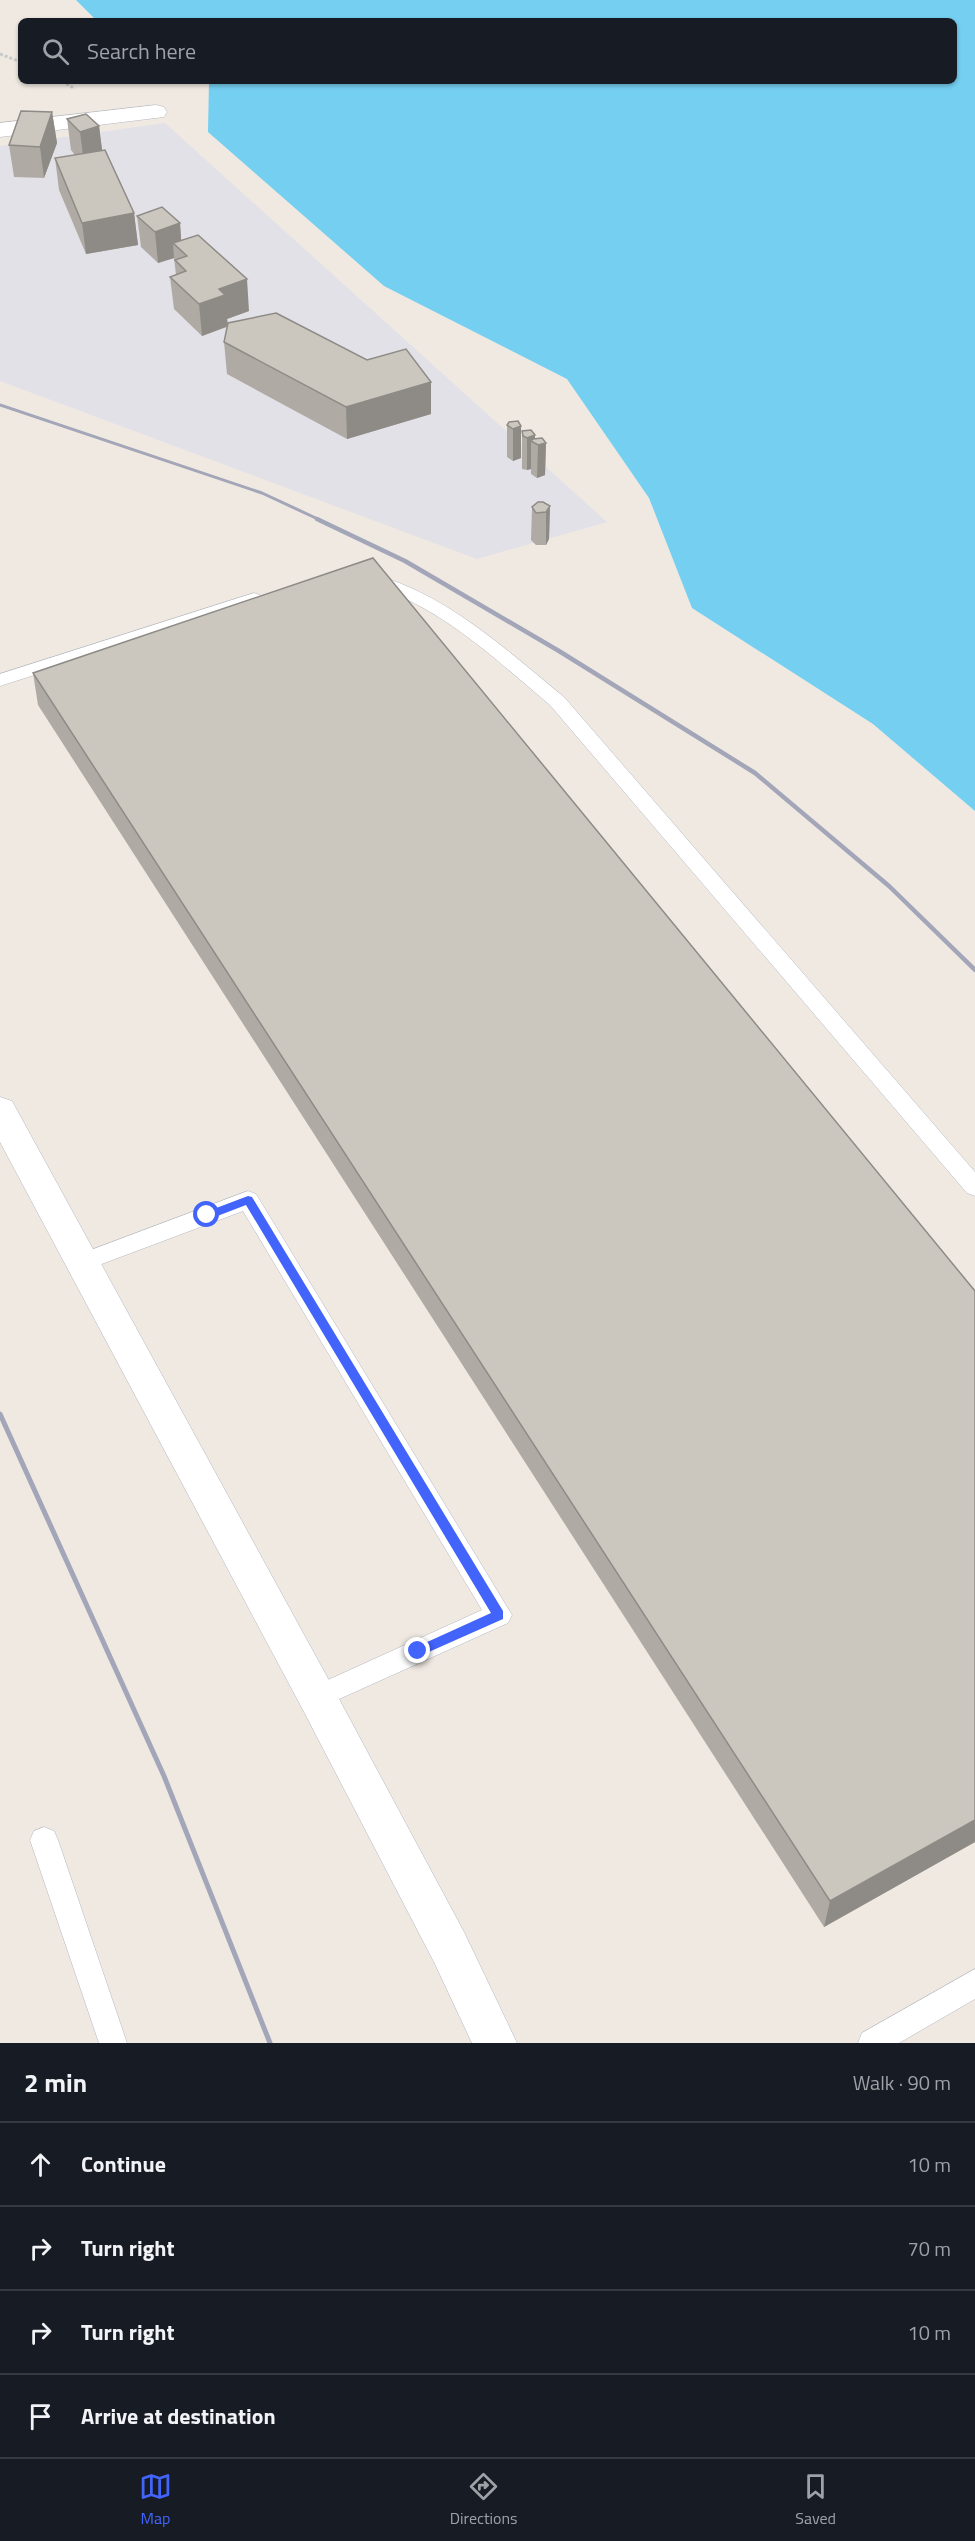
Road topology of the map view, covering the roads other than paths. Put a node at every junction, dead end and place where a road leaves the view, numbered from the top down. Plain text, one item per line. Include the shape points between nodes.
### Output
1 (156, 112) dead end
2 (0, 130) edge
3 (353, 579) edge
4 (267, 595) edge
5 (0, 680) edge
6 (0, 1110) edge
7 (975, 1187) edge
8 (83, 1262) junction
9 (317, 1697) junction
10 (44, 1840) dead end
11 (975, 1983) edge
12 (113, 2043) edge
13 (495, 2043) edge
14 (872, 2043) edge

1 - 2 street
3 - 7 lane via 376,581 416,596 479,638 557,701
4 - 5 lane
6 - 8 street
8 - 9 street
8 - 9 lane via 248,1200 499,1615
9 - 13 street via 449,1947
10 - 12 lane
11 - 14 lane

